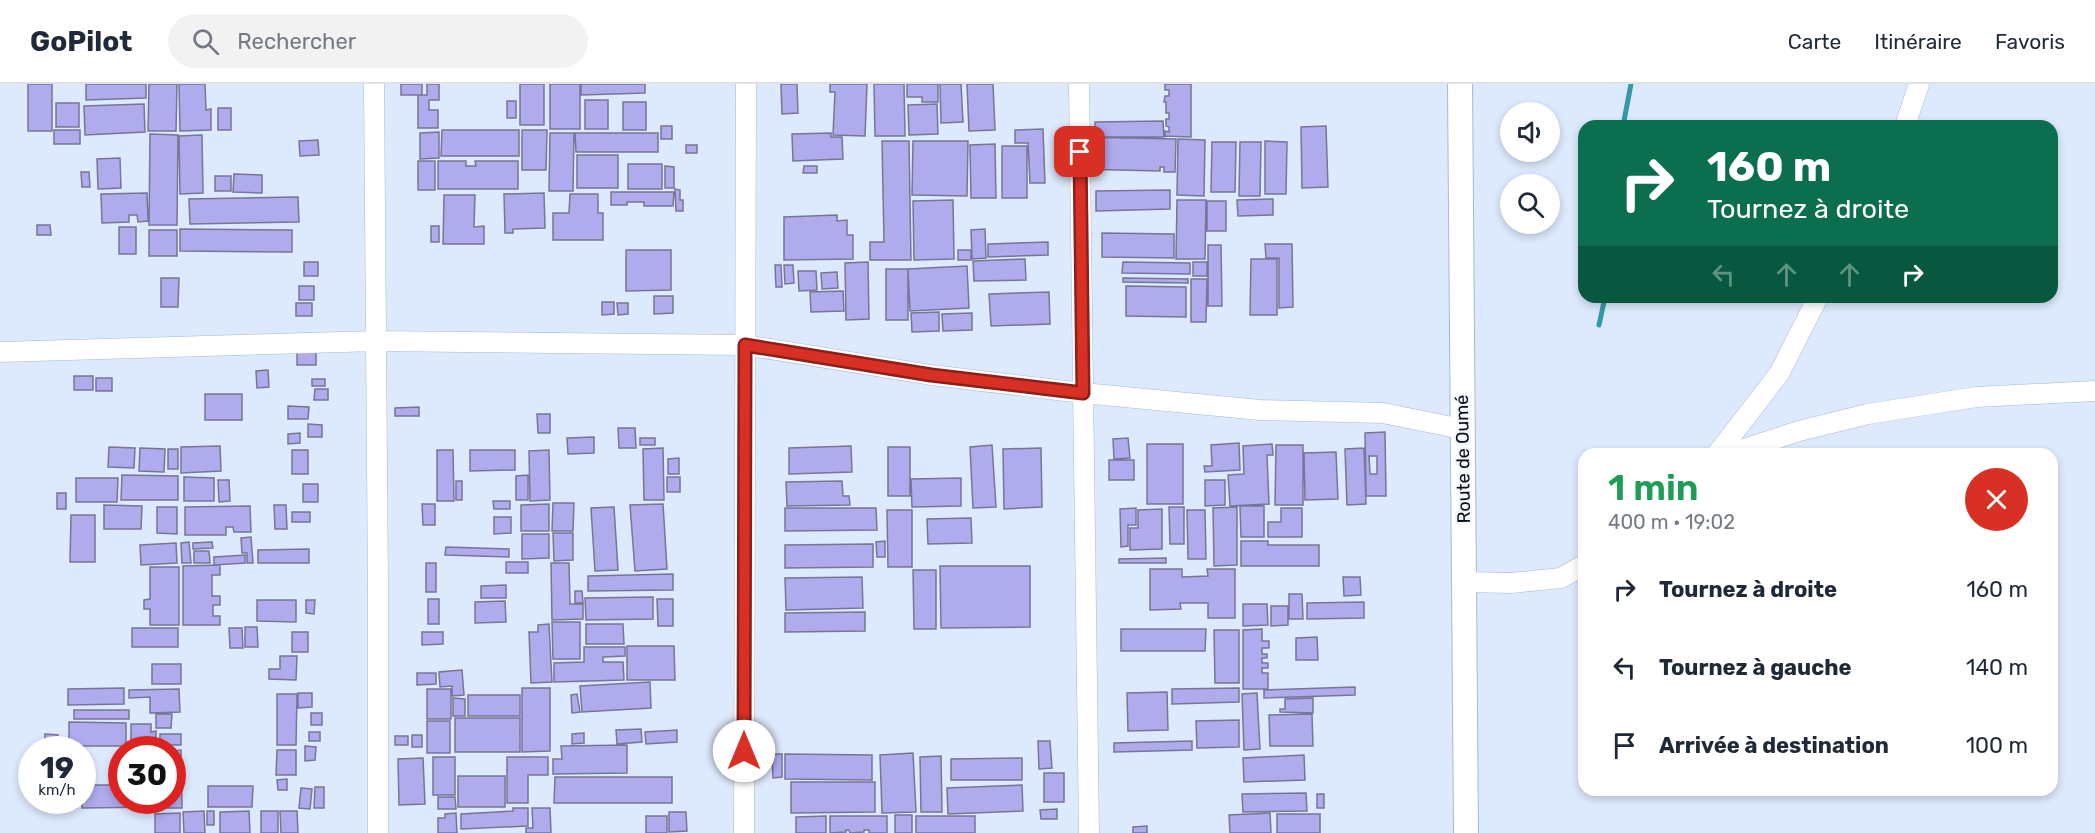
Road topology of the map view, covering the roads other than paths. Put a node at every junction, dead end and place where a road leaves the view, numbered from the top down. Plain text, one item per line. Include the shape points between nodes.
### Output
1 (374, 84) edge
2 (746, 84) edge
3 (1079, 84) edge
4 (1460, 84) edge
5 (1919, 84) edge
6 (1907, 120) edge
7 (1815, 303) edge
8 (377, 341) junction
9 (745, 345) junction
10 (0, 351) edge
11 (2095, 391) edge
12 (1083, 393) junction
13 (1462, 429) junction
14 (1722, 448) edge
15 (1746, 448) edge
16 (1578, 568) edge
17 (1464, 582) junction
18 (378, 833) edge
19 (744, 833) edge
20 (1089, 833) edge
21 (1466, 833) edge

1 - 8 street
2 - 9 street
3 - 12 street
4 - 13 street, Route de Oumé
5 - 6 street
7 - 14 street via 1779,374
8 - 9 street
8 - 10 street
8 - 18 street
9 - 12 street via 931,375
9 - 19 street
11 - 15 street via 1976,397 1868,414 1798,430
12 - 13 street via 1260,410 1383,413
12 - 20 street
13 - 17 street, Route de Oumé
16 - 17 street via 1561,578
17 - 21 street, Route de Oumé

